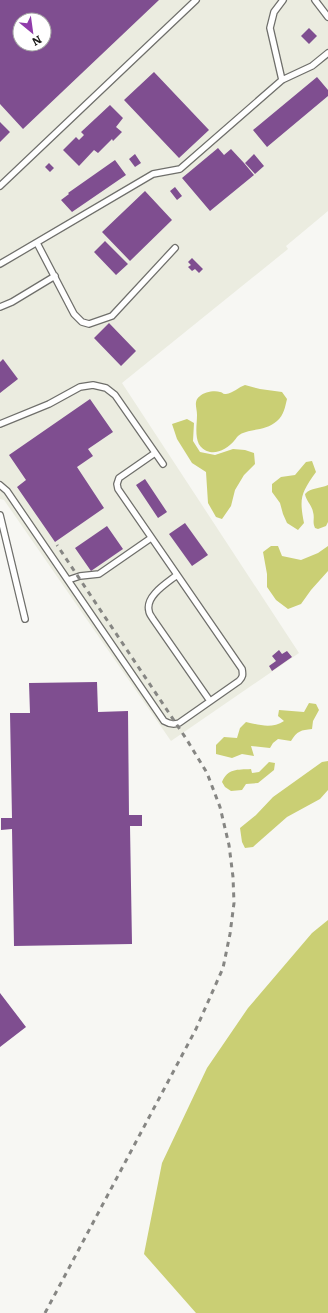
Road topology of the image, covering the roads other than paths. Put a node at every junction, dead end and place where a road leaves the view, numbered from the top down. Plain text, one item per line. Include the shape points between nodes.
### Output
1 (196, 0) edge
2 (283, 0) edge
3 (315, 0) edge
4 (328, 17) edge
5 (328, 53) edge
6 (282, 80) junction
7 (0, 186) edge
8 (37, 243) junction
9 (175, 248) dead end
10 (0, 264) edge
11 (54, 276) junction
12 (0, 307) edge
13 (0, 424) edge
14 (155, 453) junction
15 (163, 464) dead end
16 (0, 485) edge
17 (0, 515) edge
18 (151, 538) junction
19 (177, 575) junction
20 (68, 580) junction
21 (25, 619) dead end
22 (210, 701) junction

1 - 7 lane
2 - 6 lane via 274,12 270,28
3 - 4 lane
5 - 6 lane via 312,66
6 - 8 lane via 180,169 153,174
8 - 10 lane
8 - 11 lane
9 - 11 lane via 112,316 89,324 82,322 74,314
11 - 12 lane
13 - 14 lane via 49,404 80,387 93,384 106,388 115,395
14 - 15 lane
14 - 18 lane via 119,478 117,484
16 - 20 lane via 7,491
17 - 21 lane
18 - 19 lane
18 - 20 lane via 99,574
19 - 22 lane via 154,594 148,610
19 - 22 lane via 242,669 242,678 239,681
20 - 22 lane via 164,721 169,724 179,723

